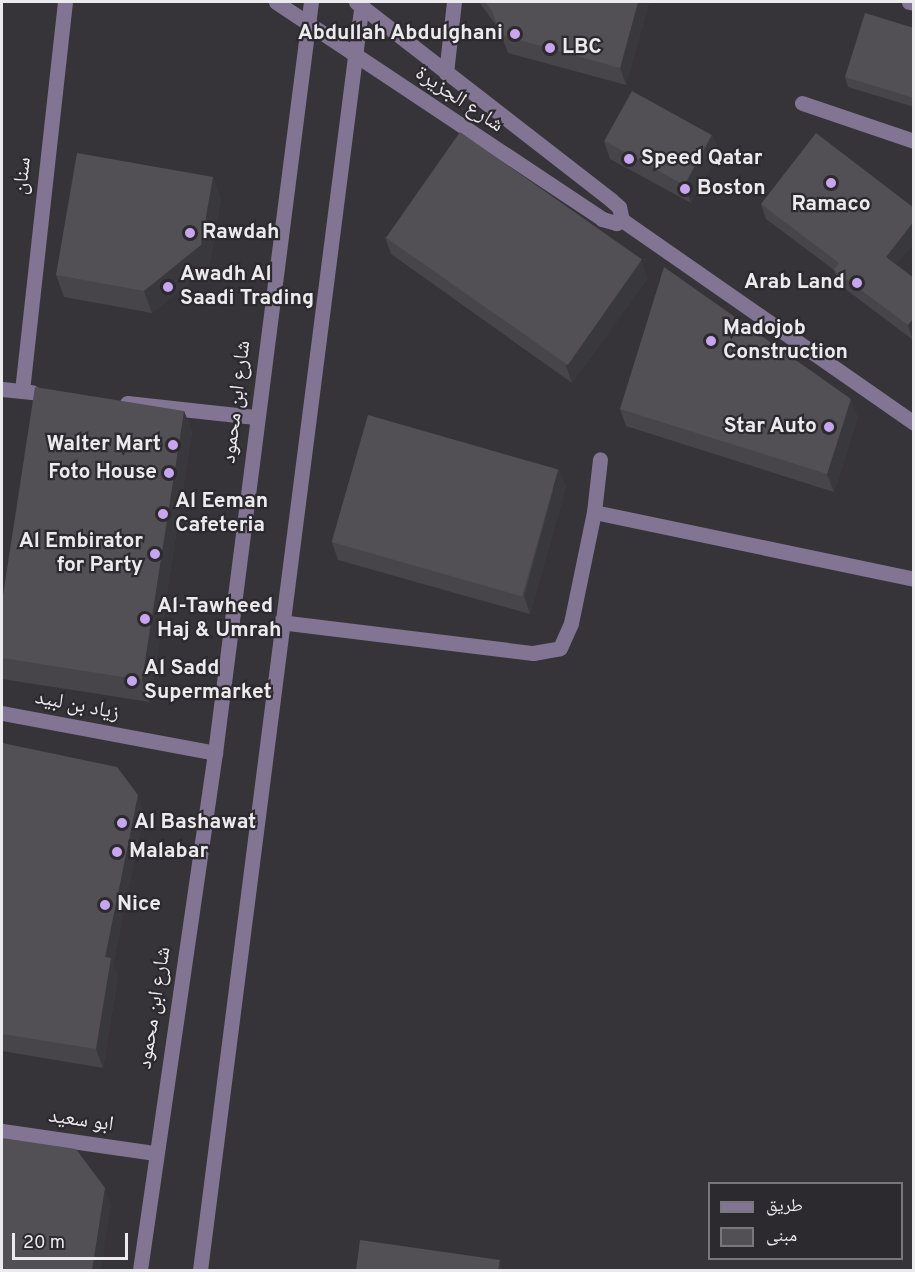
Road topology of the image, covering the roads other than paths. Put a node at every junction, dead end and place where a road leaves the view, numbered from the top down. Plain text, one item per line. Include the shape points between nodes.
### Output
1 (65, 2) edge
2 (276, 2) edge
3 (311, 2) edge
4 (454, 2) edge
5 (909, 2) edge
6 (360, 3) edge
7 (914, 3) edge
8 (309, 24) junction
9 (357, 57) junction
10 (447, 72) junction
11 (802, 103) dead end
12 (914, 141) edge
13 (622, 220) junction
14 (2, 389) edge
15 (22, 391) junction
16 (44, 394) edge
17 (112, 401) edge
18 (255, 417) junction
19 (914, 423) edge
20 (600, 459) dead end
21 (594, 512) junction
22 (914, 579) edge
23 (280, 622) junction
24 (2, 713) edge
25 (215, 753) junction
26 (2, 1131) edge
27 (154, 1153) junction
28 (141, 1270) edge
29 (200, 1270) edge

1 - 15 street, سنان
2 - 8 street, شارع الجزيرة
3 - 8 street, شارع ابن محمود
4 - 10 street
5 - 7 street
6 - 9 street
6 - 10 street, شارع الجزيرة
8 - 9 street, شارع الجزيرة
8 - 18 street, شارع ابن محمود
9 - 13 street, شارع الجزيرة via 602,219 616,223
9 - 23 street
10 - 13 street, شارع الجزيرة via 619,207
11 - 12 street
13 - 19 street, شارع الجزيرة
14 - 15 street
15 - 16 street
17 - 18 street
18 - 25 street, شارع ابن محمود
20 - 21 street
21 - 22 street
21 - 23 street via 571,622 560,648 533,653
23 - 29 street
24 - 25 street, زياد بن لبيد
25 - 27 street, شارع ابن محمود
26 - 27 street, ابو سعيد
27 - 28 street, شارع ابن محمود

